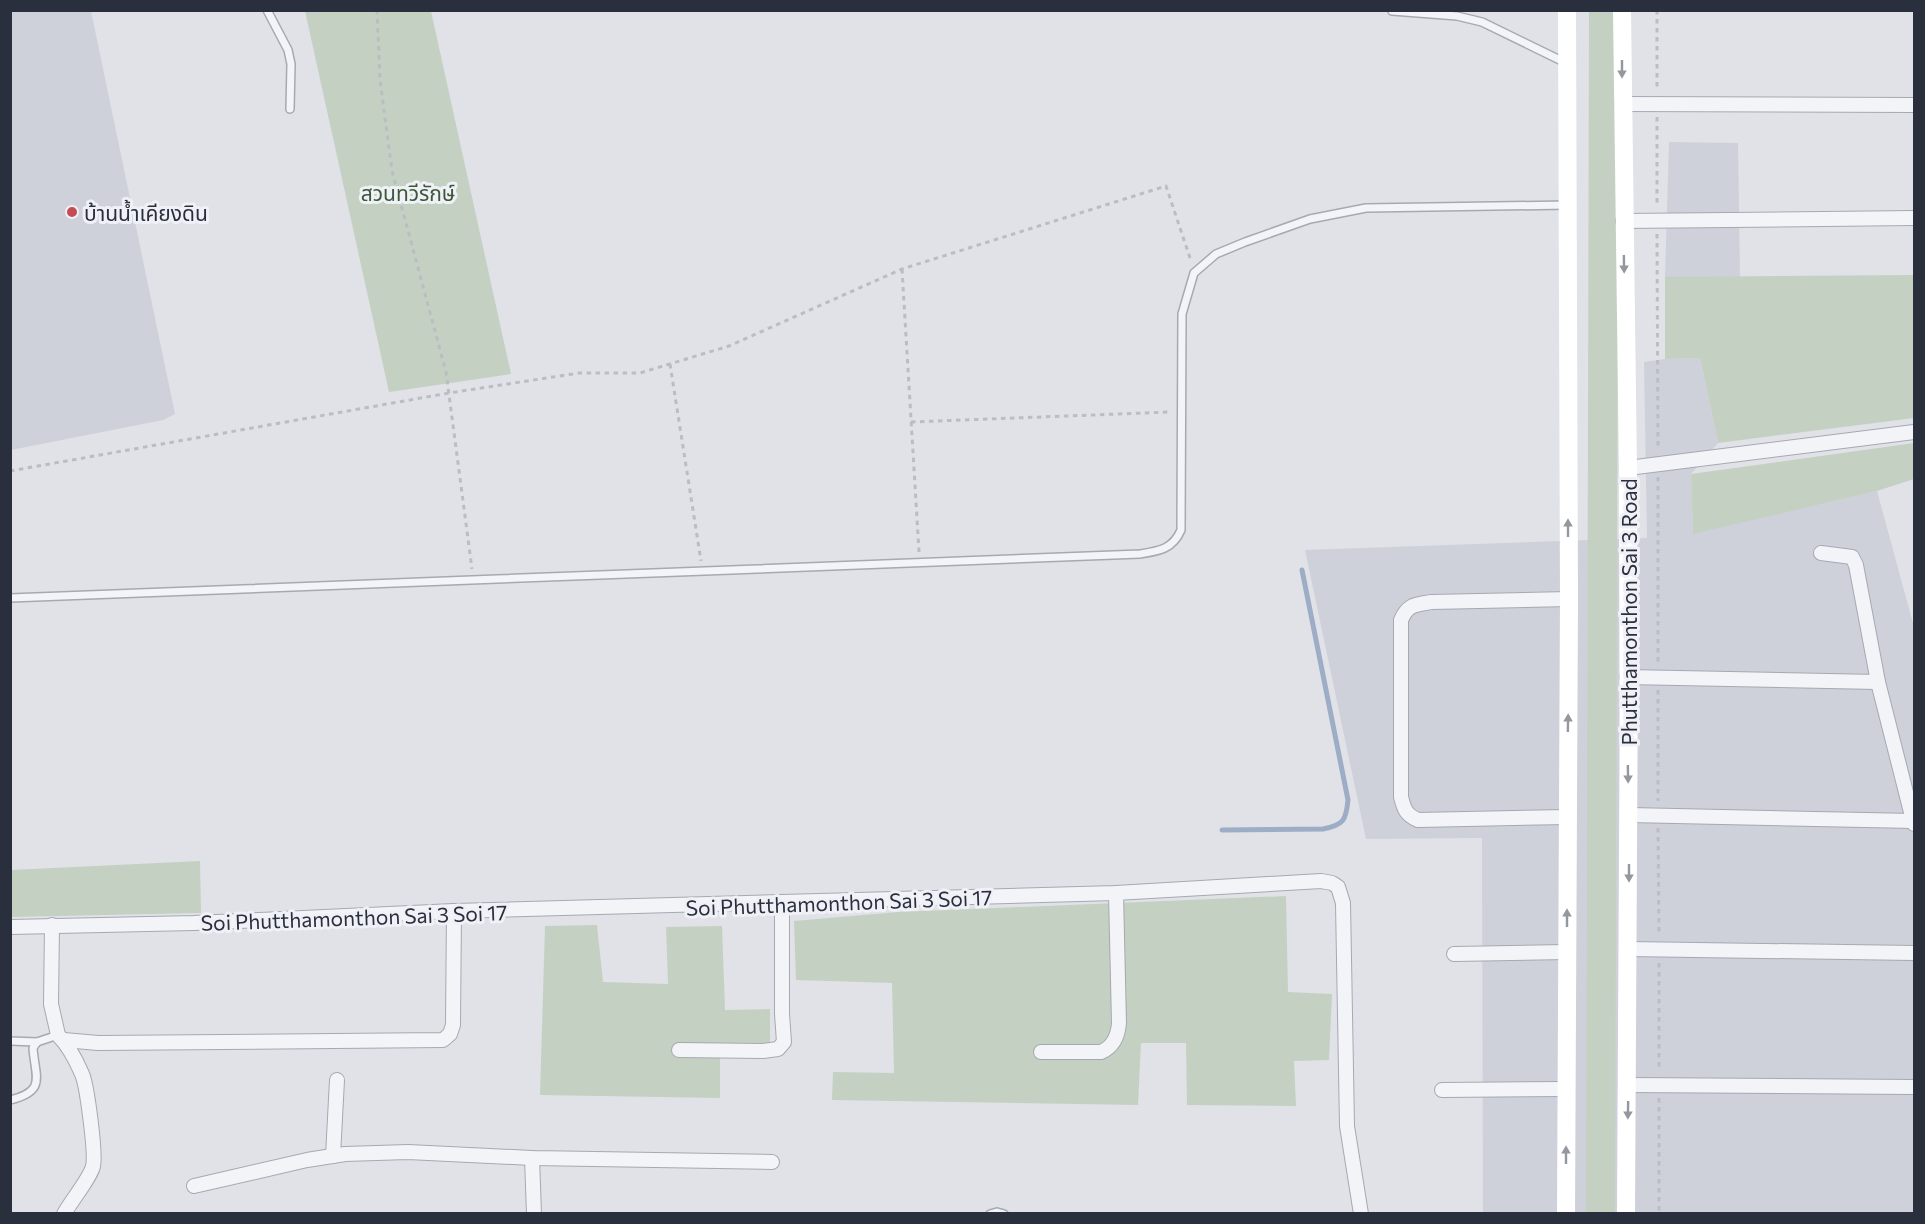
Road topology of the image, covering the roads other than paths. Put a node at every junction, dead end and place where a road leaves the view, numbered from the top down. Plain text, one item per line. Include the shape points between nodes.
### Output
1 (267, 10) edge
2 (1567, 10) edge
3 (1622, 10) edge
4 (1392, 11) edge
5 (1567, 63) junction
6 (1623, 104) junction
7 (1914, 105) edge
8 (290, 110) dead end
9 (1567, 205) junction
10 (1914, 218) edge
11 (1623, 221) junction
12 (1914, 432) edge
13 (1628, 468) junction
14 (1821, 553) dead end
15 (10, 598) edge
16 (1569, 599) junction
17 (1627, 677) junction
18 (1878, 682) junction
19 (1629, 815) junction
20 (1567, 817) junction
21 (1914, 823) edge
22 (1116, 893) junction
23 (782, 904) junction
24 (454, 911) junction
25 (52, 925) junction
26 (10, 927) edge
27 (1628, 949) junction
28 (1566, 952) junction
29 (1914, 953) edge
30 (1454, 954) dead end
31 (61, 1038) junction
32 (10, 1041) edge
33 (37, 1042) junction
34 (679, 1050) dead end
35 (1041, 1052) dead end
36 (337, 1080) dead end
37 (1628, 1085) junction
38 (1914, 1087) edge
39 (1566, 1089) junction
40 (1442, 1090) dead end
41 (10, 1100) edge
42 (333, 1156) junction
43 (531, 1158) junction
44 (772, 1162) dead end
45 (194, 1186) dead end
46 (64, 1214) edge
47 (534, 1214) edge
48 (990, 1214) edge
49 (1004, 1214) edge
50 (1361, 1214) edge
51 (1566, 1214) edge
52 (1626, 1214) edge

1 - 8 lane via 288,50
2 - 5 main road
3 -> 6 main road, Phutthamonthon Sai 3 Road
4 - 5 lane via 1482,22
5 - 9 main road
6 - 7 street
6 - 11 main road, Phutthamonthon Sai 3 Road
9 - 15 lane via 1366,208 1310,219 1216,254 1194,273 1182,314 1181,530 1166,549 1140,554
16 -> 9 main road
10 - 11 street
11 -> 13 main road, Phutthamonthon Sai 3 Road
12 - 13 street
13 - 17 main road, Phutthamonthon Sai 3 Road
14 - 18 street via 1852,557 1856,565
20 -> 16 main road
16 - 20 street via 1431,602 1405,610 1401,620 1401,797 1408,816 1418,820
17 - 18 street
17 -> 19 main road, Phutthamonthon Sai 3 Road
18 - 21 street
19 - 21 street
19 -> 27 main road, Phutthamonthon Sai 3 Road
28 -> 20 main road
22 - 23 street, Soi Phutthamonthon Sai 3 Soi 17
22 - 35 street via 1119,1023 1114,1040 1101,1052
22 - 50 street, Soi Phutthamonthon Sai 3 Soi 17 via 1321,881 1338,887 1343,903 1347,1126
23 - 24 street, Soi Phutthamonthon Sai 3 Soi 17
23 - 34 street via 784,1042 778,1049 764,1051
24 - 25 street, Soi Phutthamonthon Sai 3 Soi 17
24 - 31 street via 453,1025 443,1040 98,1043
25 - 26 street, Soi Phutthamonthon Sai 3 Soi 17
25 - 31 street via 51,1004
27 - 29 street
27 - 37 main road, Phutthamonthon Sai 3 Road
28 - 30 street
28 - 39 main road
31 - 33 lane
31 - 46 street via 83,1076 94,1149 89,1176
32 - 33 lane
33 - 41 lane via 33,1048 38,1075 34,1088 27,1096
36 - 42 street
37 - 38 street
37 -> 52 main road, Phutthamonthon Sai 3 Road
39 - 40 street
51 -> 39 main road
42 - 43 street via 408,1152
42 - 45 street
43 - 44 street
43 - 47 street
48 - 49 lane

